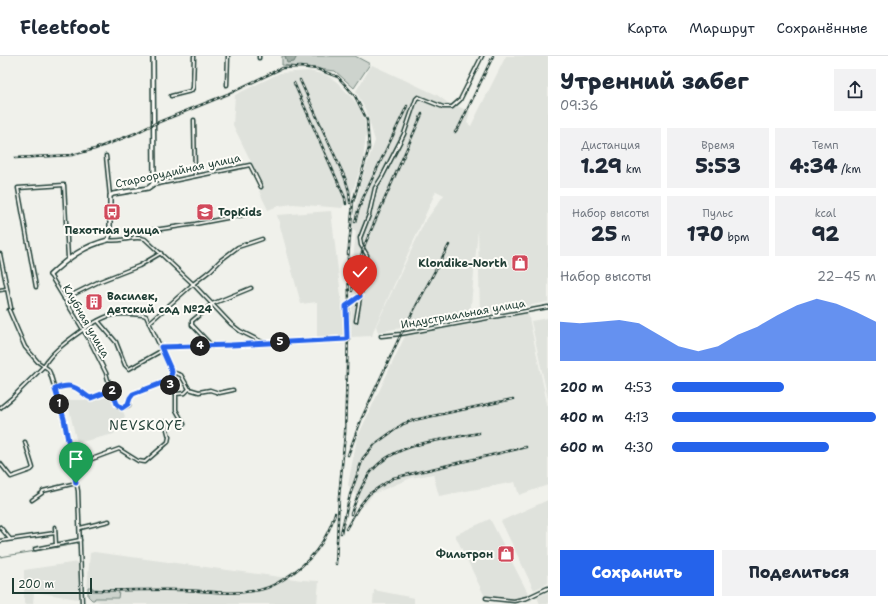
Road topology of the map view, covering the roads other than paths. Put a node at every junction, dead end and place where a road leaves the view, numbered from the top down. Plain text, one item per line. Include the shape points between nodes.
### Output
1 (153, 56) edge
2 (194, 56) edge
3 (228, 56) edge
4 (482, 56) edge
5 (227, 85) dead end
6 (171, 96) dead end
7 (194, 120) dead end
8 (106, 156) dead end
9 (195, 176) junction
10 (152, 185) junction
11 (261, 187) dead end
12 (110, 196) junction
13 (248, 214) dead end
14 (134, 238) junction
15 (262, 239) dead end
16 (108, 240) junction
17 (161, 253) junction
18 (0, 254) edge
19 (68, 258) junction
20 (50, 275) joint
21 (193, 284) junction
22 (36, 287) dead end
23 (251, 288) dead end
24 (6, 289) junction
25 (0, 290) edge
26 (360, 296) junction
27 (64, 299) junction
28 (212, 304) junction
29 (548, 307) edge
30 (98, 321) junction
31 (356, 321) dead end
32 (149, 323) junction
33 (83, 330) junction
34 (381, 336) dead end
35 (264, 343) junction
36 (212, 346) junction
37 (161, 347) junction
38 (161, 350) junction
39 (44, 366) junction
40 (172, 372) junction
41 (171, 385) junction
42 (55, 389) junction
43 (189, 389) junction
44 (112, 390) junction
45 (233, 390) dead end
46 (176, 394) junction
47 (0, 408) edge
48 (165, 422) dead end
49 (184, 424) dead end
50 (25, 442) dead end
51 (0, 463) edge
52 (73, 466) junction
53 (76, 483) junction
54 (32, 500) dead end
55 (109, 521) dead end
56 (0, 526) edge
57 (55, 527) dead end
58 (80, 528) junction
59 (55, 533) junction
60 (10, 539) junction
61 (80, 540) junction
62 (0, 541) edge
63 (56, 545) junction
64 (36, 549) dead end
65 (548, 588) edge
66 (486, 598) dead end
67 (82, 604) edge

1 - 10 street
2 - 6 street via 193,88 191,91
3 - 5 street
4 - 26 street via 460,100 452,107 416,98 404,134 375,188 369,216 360,238 367,255
7 - 9 street
8 - 12 street
9 - 10 street, Староорудийная улица
9 - 11 street, Староорудийная улица via 250,165
10 - 12 street, Староорудийная улица
12 - 16 street
13 - 14 street via 140,232
14 - 16 street
14 - 17 street via 145,239
15 - 21 street via 238,247
16 - 19 street
17 - 21 street
17 - 27 street via 139,266
18 - 24 street
19 - 20 street
19 - 22 street via 64,185 18,188
20 - 27 street, Клубная улица
21 - 28 street
21 - 32 street
23 - 28 street
24 - 25 street
24 - 39 street via 10,309 24,347
26 - 31 street
26 - 35 street via 346,306 347,339
27 - 33 street, Клубная улица
28 - 35 street via 240,331
28 - 36 street via 191,323
29 - 34 street, Индустриальная улица
30 - 32 street via 113,315 143,315
30 - 33 street
30 - 38 street via 116,342 129,368
32 - 37 street
33 - 39 street via 46,360
33 - 44 street, Клубная улица via 99,357
35 - 36 street
36 - 37 street
37 - 38 street
38 - 40 street
39 - 42 street via 48,369
39 - 47 street
40 - 41 street
40 - 43 street via 181,375
41 - 44 street, Клубная улица via 162,383 133,394 128,404 122,408 117,404
41 - 46 street
42 - 44 street via 70,386 89,398
42 - 52 street
43 - 45 street via 218,393
43 - 46 street via 185,393
46 - 49 street via 176,410
48 - 52 street via 168,442 145,462 138,461 119,450
50 - 51 street via 31,470 11,477
52 - 53 street
53 - 54 street via 44,491
53 - 58 street
55 - 58 street
56 - 60 street
57 - 59 street
58 - 61 street
59 - 60 street
59 - 63 street
60 - 62 street
61 - 63 street
61 - 67 street
63 - 64 street
65 - 66 street via 514,601

